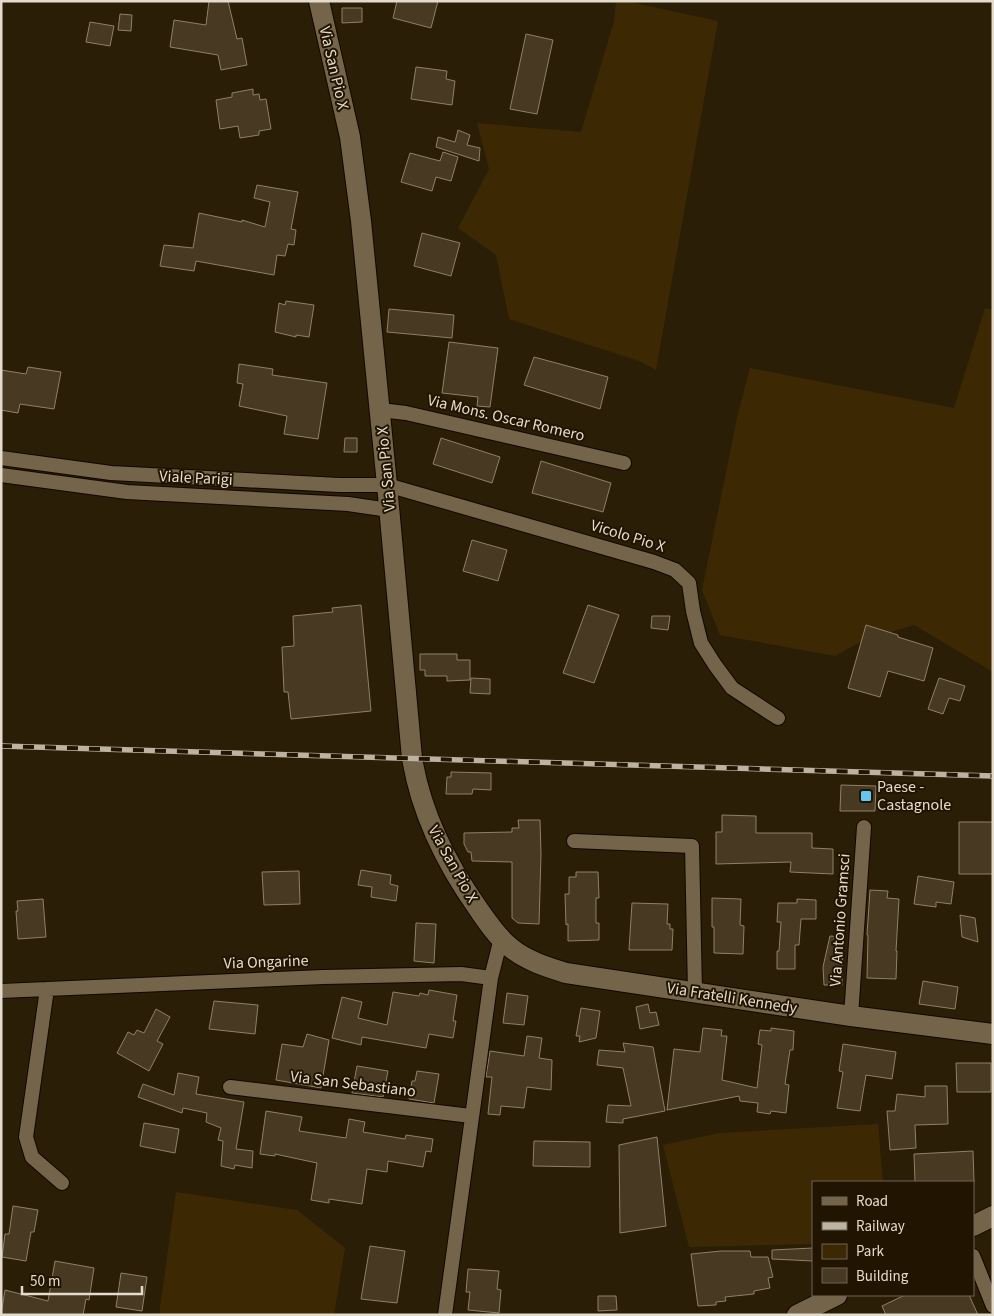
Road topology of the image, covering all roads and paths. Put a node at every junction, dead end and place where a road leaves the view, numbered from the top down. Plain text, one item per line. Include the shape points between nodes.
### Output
1 (319, 1) edge
2 (380, 410) junction
3 (1, 458) edge
4 (624, 463) dead end
5 (1, 475) edge
6 (387, 485) junction
7 (389, 510) junction
8 (778, 718) dead end
9 (864, 827) dead end
10 (574, 841) dead end
11 (488, 923) joint
12 (501, 938) junction
13 (491, 978) junction
14 (47, 989) junction
15 (1, 991) edge
16 (695, 992) junction
17 (851, 1016) junction
18 (993, 1034) edge
19 (230, 1087) dead end
20 (471, 1116) junction
21 (62, 1183) dead end
22 (993, 1216) edge
23 (974, 1226) edge
24 (974, 1258) edge
25 (835, 1296) edge
26 (993, 1306) edge
27 (444, 1315) edge
28 (797, 1315) edge

1 - 2 street, Via San Pio X via 350,137
2 - 4 street, Via Mons. Oscar Romero via 406,413
2 - 6 street, Via San Pio X
3 - 6 street, Viale Parigi via 111,473
5 - 7 street, Viale Parigi via 127,492 348,504
6 - 7 street, Via San Pio X
6 - 8 street, Vicolo Pio X via 675,570 688,582 701,643 715,665 732,688
7 - 11 street, Via San Pio X via 416,782 436,839
9 - 17 street, Via Antonio Gramsci
10 - 16 street via 692,846
11 - 12 street, Via Fratelli Kennedy
12 - 13 street
12 - 16 street, Via Fratelli Kennedy via 526,958 566,973
13 - 14 street, Via Ongarine via 461,974
13 - 20 street
14 - 15 street, Via Ongarine
14 - 21 street via 26,1137 32,1157
16 - 17 street, Via Fratelli Kennedy
17 - 18 street, Via Fratelli Kennedy
19 - 20 street, Via San Sebastiano
20 - 27 street
22 - 23 street
24 - 26 street
25 - 28 street

